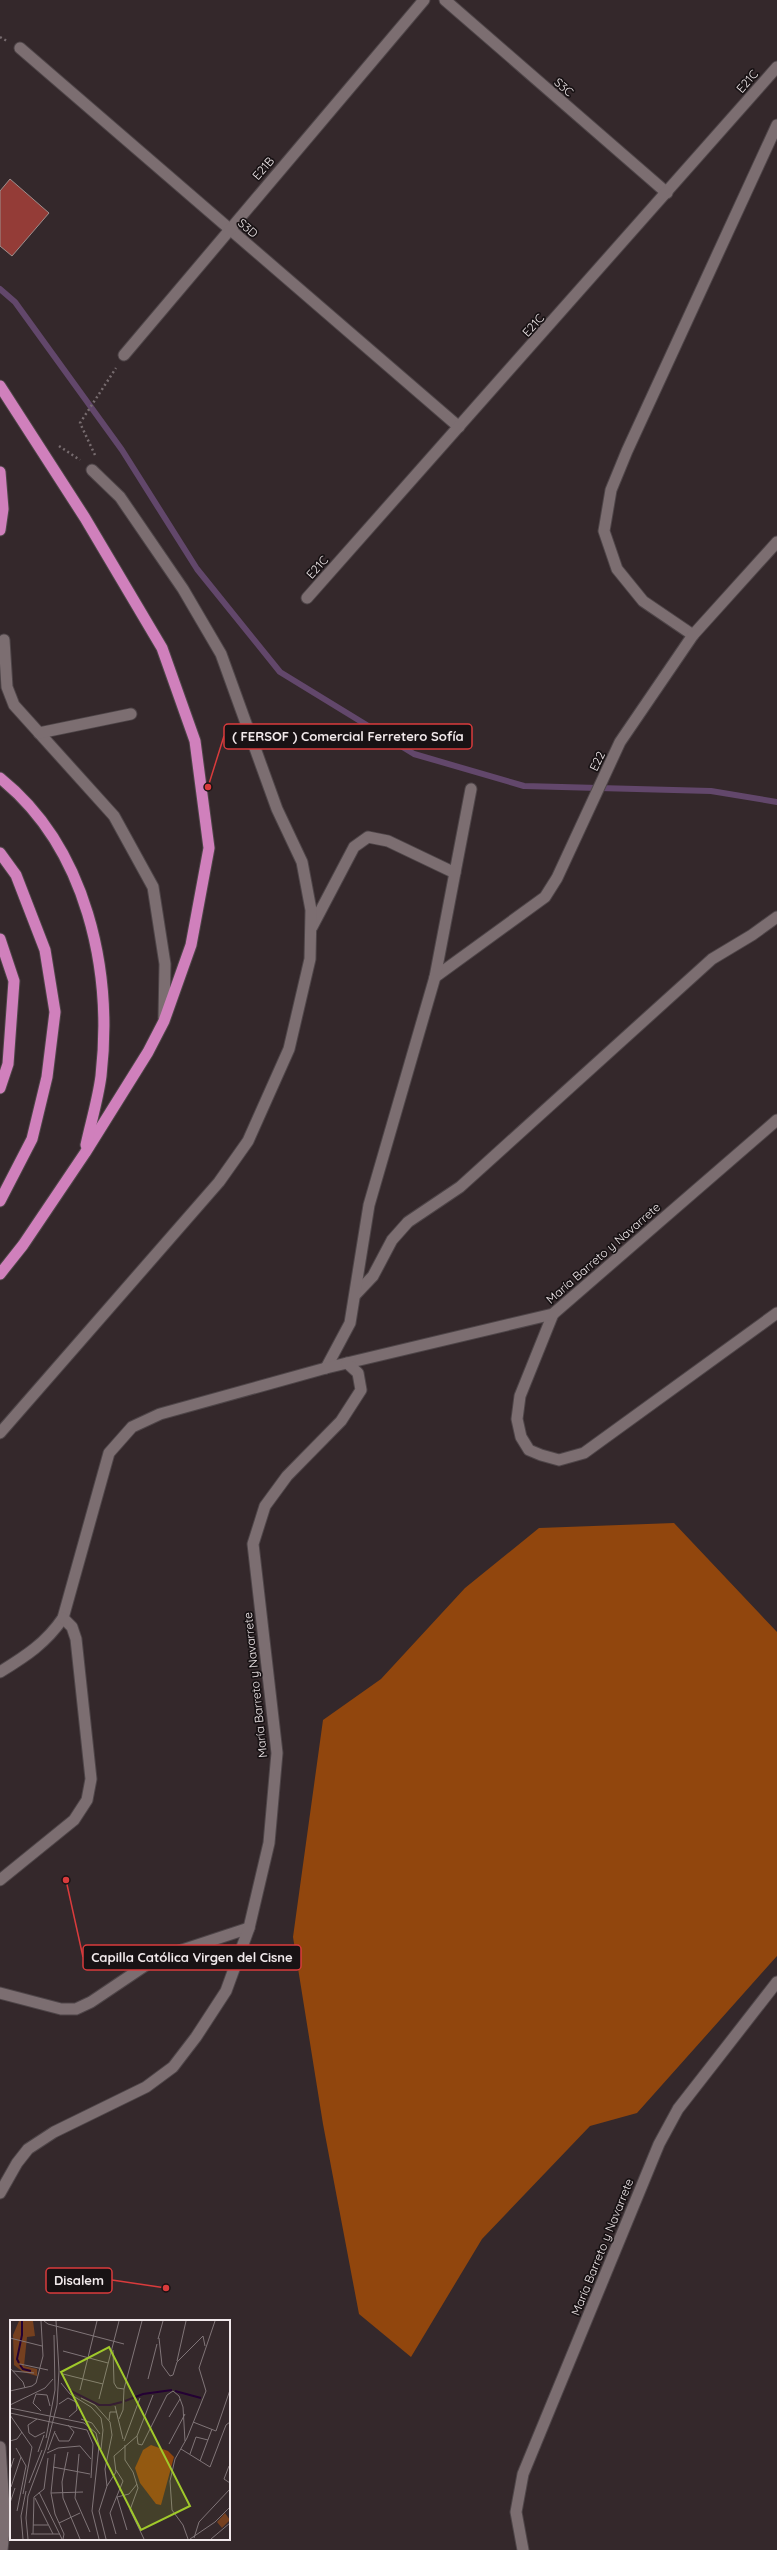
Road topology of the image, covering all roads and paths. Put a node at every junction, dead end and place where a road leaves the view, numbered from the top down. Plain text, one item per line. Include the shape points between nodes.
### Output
1 (424, 0) edge
2 (445, 0) edge
3 (20, 48) dead end
4 (777, 67) edge
5 (777, 125) edge
6 (667, 193) junction
7 (229, 228) junction
8 (124, 355) joint
9 (0, 386) edge
10 (459, 427) junction
11 (92, 470) joint
12 (0, 472) edge
13 (0, 530) edge
14 (777, 542) edge
15 (306, 598) dead end
16 (693, 635) junction
17 (4, 640) dead end
18 (131, 714) dead end
19 (39, 733) junction
20 (0, 778) edge
21 (471, 789) dead end
22 (0, 853) edge
23 (454, 873) junction
24 (777, 917) edge
25 (310, 930) junction
26 (0, 939) edge
27 (435, 977) junction
28 (164, 1021) junction
29 (0, 1088) edge
30 (777, 1120) edge
31 (85, 1153) junction
32 (0, 1201) edge
33 (0, 1274) edge
34 (356, 1294) junction
35 (777, 1313) edge
36 (553, 1314) junction
37 (347, 1363) junction
38 (326, 1368) junction
39 (0, 1433) edge
40 (63, 1618) junction
41 (0, 1672) edge
42 (0, 1880) edge
43 (249, 1928) junction
44 (777, 1982) edge
45 (0, 1993) edge
46 (0, 2193) edge
47 (0, 2447) edge
48 (2, 2550) edge
49 (523, 2550) edge

1 - 7 street, E21B
2 - 6 street, S3C
3 - 7 street, S3D
4 - 6 street, E21C
5 - 16 street via 627,451 611,490 604,531 617,569 643,601
6 - 10 street, E21C
7 - 8 street, E21B
7 - 10 street, S3D
8 - 11 path via 80,423 98,462
9 - 28 highway via 85,518 162,648 195,741 209,848 191,945
10 - 15 street, E21C
11 - 25 street via 120,497 183,590 221,654 277,809 302,862 311,910
12 - 13 highway via 3,509
14 - 16 street, E22
16 - 27 street, E22 via 620,742 557,878 545,897
17 - 19 street via 6,687 14,705
18 - 19 street
19 - 28 street via 114,816 153,887 165,964
20 - 31 highway via 22,796 69,861 97,945 104,1009 101,1077
21 - 23 street
22 - 32 highway via 16,875 45,950 55,1012 47,1077 32,1139
23 - 25 street via 388,841 368,837 354,847
23 - 27 street
24 - 34 street via 712,959 460,1187 408,1222 392,1240 373,1276
25 - 39 street via 310,959 289,1049 248,1141 219,1182
26 - 29 highway via 14,981 8,1064
27 - 34 street via 369,1205
28 - 31 highway via 148,1052
30 - 36 street, María Barreto y Navarrete
31 - 33 highway via 23,1245
34 - 38 street via 350,1323
35 - 36 street via 584,1453 559,1460 529,1450 521,1437 517,1419 520,1396
36 - 37 street, María Barreto y Navarrete
37 - 38 street, María Barreto y Navarrete
37 - 43 street, María Barreto y Navarrete via 358,1373 361,1390 341,1420 287,1476 265,1506 253,1544 277,1753 270,1843
38 - 40 street, María Barreto y Navarrete via 160,1414 132,1428 109,1453
40 - 41 street, María Barreto y Navarrete via 36,1650
40 - 42 street via 72,1627 76,1639 91,1779 87,1800 74,1820
43 - 45 street via 155,1959 91,2002 76,2009 61,2009
43 - 46 street, María Barreto y Navarrete via 226,1991 173,2067 146,2087 54,2132 28,2149
44 - 49 street, María Barreto y Navarrete via 678,2109 659,2144 523,2474 516,2512
47 - 48 street via 5,2521

